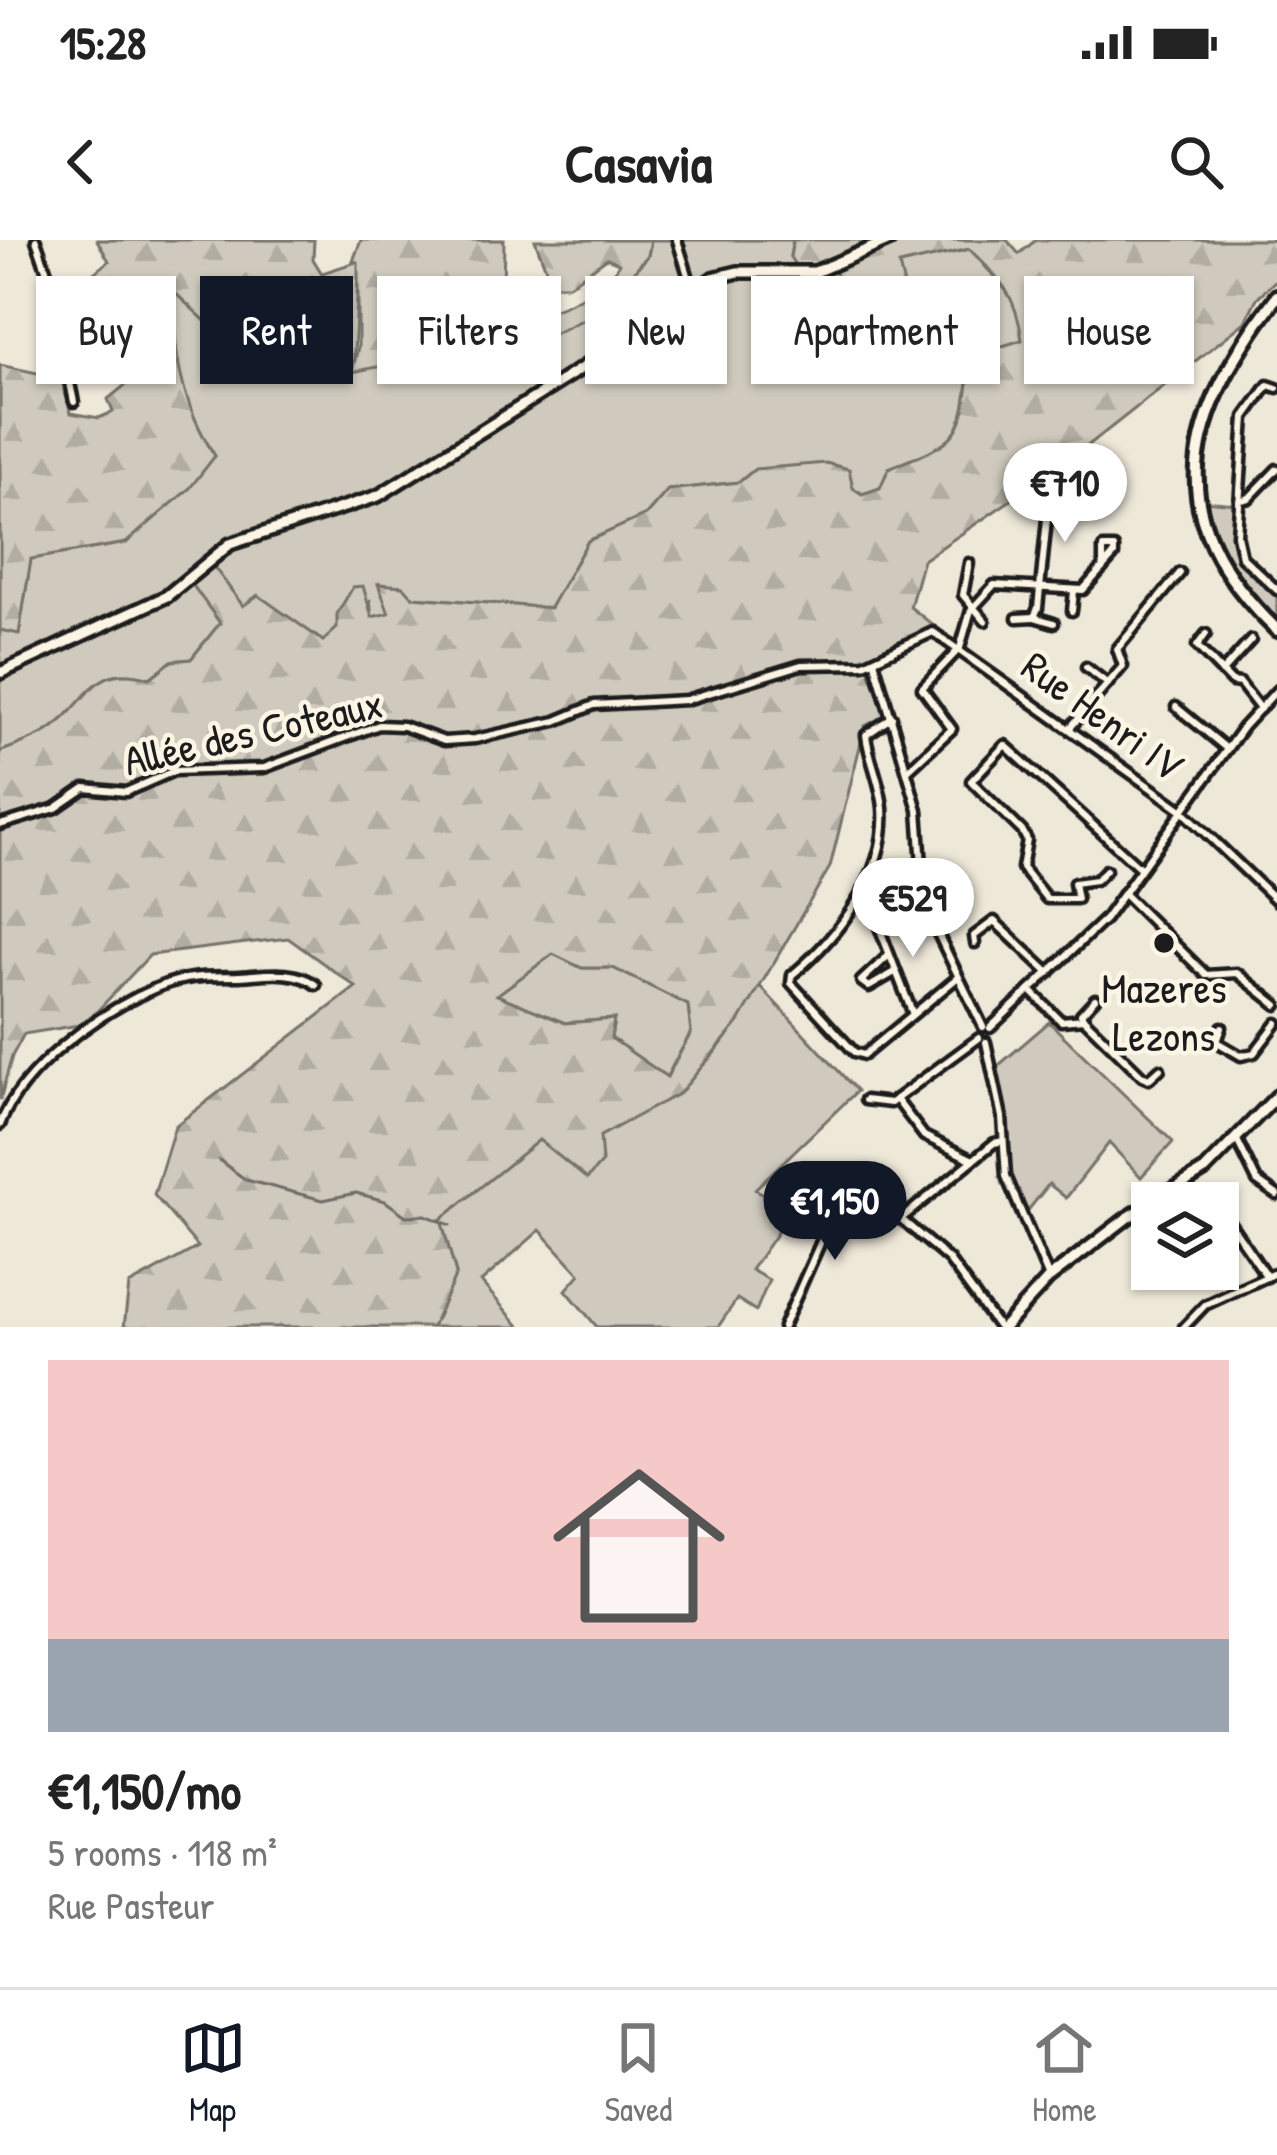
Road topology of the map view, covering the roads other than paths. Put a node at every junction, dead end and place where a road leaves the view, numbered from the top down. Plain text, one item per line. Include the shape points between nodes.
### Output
1 (36, 240) edge
2 (677, 240) edge
3 (890, 240) edge
4 (688, 276) edge
5 (727, 277) edge
6 (1277, 296) edge
7 (585, 366) edge
8 (1277, 388) edge
9 (74, 402) dead end
10 (1277, 469) edge
11 (1239, 501) junction
12 (1096, 511) dead end
13 (969, 563) dead end
14 (1103, 568) dead end
15 (1180, 573) dead end
16 (1039, 588) junction
17 (1277, 590) edge
18 (1074, 591) junction
19 (971, 610) junction
20 (1072, 611) dead end
21 (1034, 617) junction
22 (1017, 618) dead end
23 (985, 621) dead end
24 (1054, 623) dead end
25 (1277, 630) edge
26 (1206, 634) dead end
27 (1251, 640) dead end
28 (960, 648) junction
29 (874, 660) junction
30 (1086, 667) dead end
31 (1222, 672) junction
32 (0, 673) edge
33 (1108, 684) junction
34 (1277, 691) edge
35 (1176, 707) dead end
36 (1260, 709) junction
37 (892, 717) junction
38 (1070, 728) junction
39 (1227, 749) junction
40 (908, 770) junction
41 (1182, 810) junction
42 (0, 825) edge
43 (1139, 867) junction
44 (1106, 870) dead end
45 (1123, 893) junction
46 (1277, 900) edge
47 (877, 922) dead end
48 (975, 943) dead end
49 (889, 955) junction
50 (896, 972) junction
51 (1049, 973) junction
52 (957, 978) junction
53 (316, 986) dead end
54 (1030, 990) junction
55 (1095, 999) dead end
56 (1277, 1005) edge
57 (912, 1012) junction
58 (1084, 1019) junction
59 (1277, 1023) edge
60 (1222, 1027) dead end
61 (987, 1028) junction
62 (982, 1040) junction
63 (1160, 1069) dead end
64 (1277, 1096) edge
65 (896, 1099) junction
66 (866, 1100) dead end
67 (0, 1124) edge
68 (1237, 1138) junction
69 (1004, 1141) junction
70 (973, 1160) junction
71 (1277, 1195) edge
72 (901, 1219) junction
73 (1239, 1236) edge
74 (1277, 1272) edge
75 (1267, 1277) junction
76 (1049, 1278) junction
77 (783, 1327) edge
78 (1001, 1327) edge
79 (1184, 1327) edge

1 - 9 street via 69,336 63,350
2 - 4 street
3 - 5 street via 815,272
6 - 25 main road via 1212,394 1197,476 1222,566
7 - 32 street via 377,496 230,544 167,596
8 - 11 street via 1268,386 1245,418
10 - 11 street
11 - 17 street via 1242,557
12 - 16 street via 1056,511 1047,519
13 - 19 street via 963,595
14 - 18 street
15 - 33 street via 1117,649 1123,667
16 - 18 street
16 - 19 street via 994,585
16 - 21 street
18 - 20 street
19 - 23 street
19 - 28 street
21 - 22 street
21 - 24 street
26 - 31 street via 1197,646
27 - 31 street
28 - 29 street, Rue Henri IV via 933,632
28 - 38 street, Rue Henri IV
28 - 40 street via 922,688 952,729
29 - 37 street
29 - 42 street, Allée des Coteaux via 801,665 662,705 595,705 475,739 444,741 379,725 263,767 174,771 125,793 85,788 56,808
30 - 33 street
31 - 36 street
33 - 38 street
34 - 36 street
35 - 39 street
36 - 39 street
37 - 40 street
37 - 57 street via 866,735 883,808 868,873 838,932 791,983 864,1055
38 - 41 street, Rue Henri IV
39 - 41 street
40 - 52 street via 925,907
41 - 43 street
41 - 46 street, Rue Henri IV
43 - 44 street via 1005,745 971,782 1022,831 1022,868 1046,898 1077,898 1074,883
43 - 45 street
45 - 51 street
45 - 56 street via 1206,975 1237,973
47 - 49 street
48 - 51 street via 994,921
49 - 50 street
49 - 50 street via 861,981 869,988
50 - 57 street
51 - 54 street
52 - 57 street
52 - 61 street
53 - 67 street via 306,977 258,972 206,974 155,988 34,1070
54 - 58 street via 1060,1021
54 - 61 street
55 - 58 street
58 - 63 street via 1142,1076
59 - 60 street via 1254,1053 1241,1056 1217,1042
61 - 62 street
61 - 62 street via 993,1037
62 - 65 street
62 - 69 street
64 - 68 street
65 - 66 street
65 - 70 street via 924,1136
68 - 71 street via 1257,1181
68 - 76 street via 1205,1170
69 - 70 street
69 - 76 street via 1006,1176
70 - 72 street
72 - 77 street via 841,1216 826,1230
72 - 78 street via 949,1261
73 - 75 street
74 - 75 street
75 - 79 street via 1205,1305
76 - 78 street

